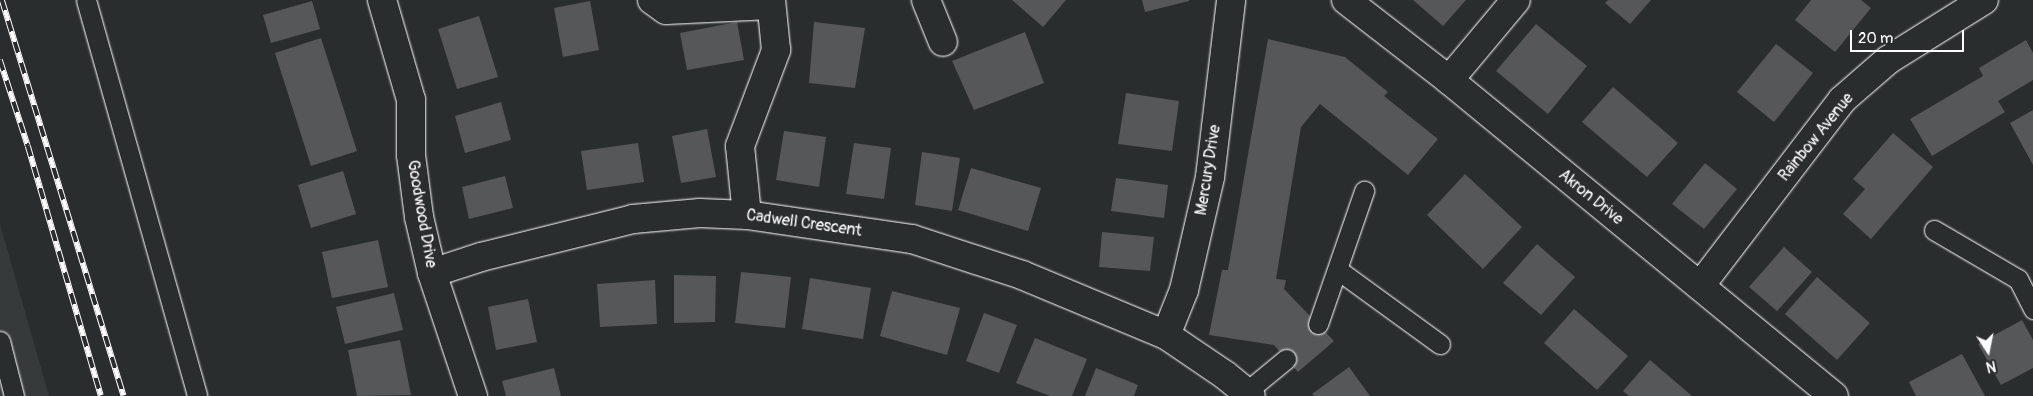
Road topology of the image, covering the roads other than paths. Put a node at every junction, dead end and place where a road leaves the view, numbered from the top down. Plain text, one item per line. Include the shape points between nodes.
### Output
1 (86, 0) edge
2 (382, 0) edge
3 (652, 0) edge
4 (926, 0) edge
5 (1231, 0) edge
6 (1346, 0) edge
7 (1516, 0) edge
8 (1984, 0) edge
9 (771, 2) edge
10 (943, 42) dead end
11 (1449, 80) junction
12 (1364, 191) dead end
13 (747, 214) junction
14 (1934, 230) dead end
15 (1338, 270) junction
16 (432, 273) junction
17 (1700, 286) junction
18 (2033, 309) edge
19 (1318, 324) dead end
20 (1166, 335) junction
21 (0, 341) edge
22 (1440, 344) dead end
23 (1286, 359) dead end
24 (1248, 394) edge
25 (14, 396) edge
26 (197, 396) edge
27 (473, 396) edge
28 (1834, 396) edge

1 - 26 lane
2 - 16 street, Goodwood Drive via 411,100 411,155 419,217
3 - 9 street via 666,10
4 - 10 street
5 - 20 street, Mercury Drive via 1210,177 1184,290
6 - 11 street, Akron Drive
7 - 11 street
8 - 17 street, Rainbow Avenue via 1888,60 1842,100
9 - 13 street via 776,50 740,146
11 - 17 street, Akron Drive
12 - 15 lane
13 - 16 street, Cadwell Crescent via 700,213 633,219 481,257
13 - 20 street, Cadwell Crescent via 912,239 1022,275
14 - 18 lane via 2018,279
15 - 19 lane
15 - 22 lane
16 - 27 street, Goodwood Drive
17 - 28 street, Akron Drive
20 - 24 street, Cadwell Crescent
21 - 25 lane
23 - 24 lane

